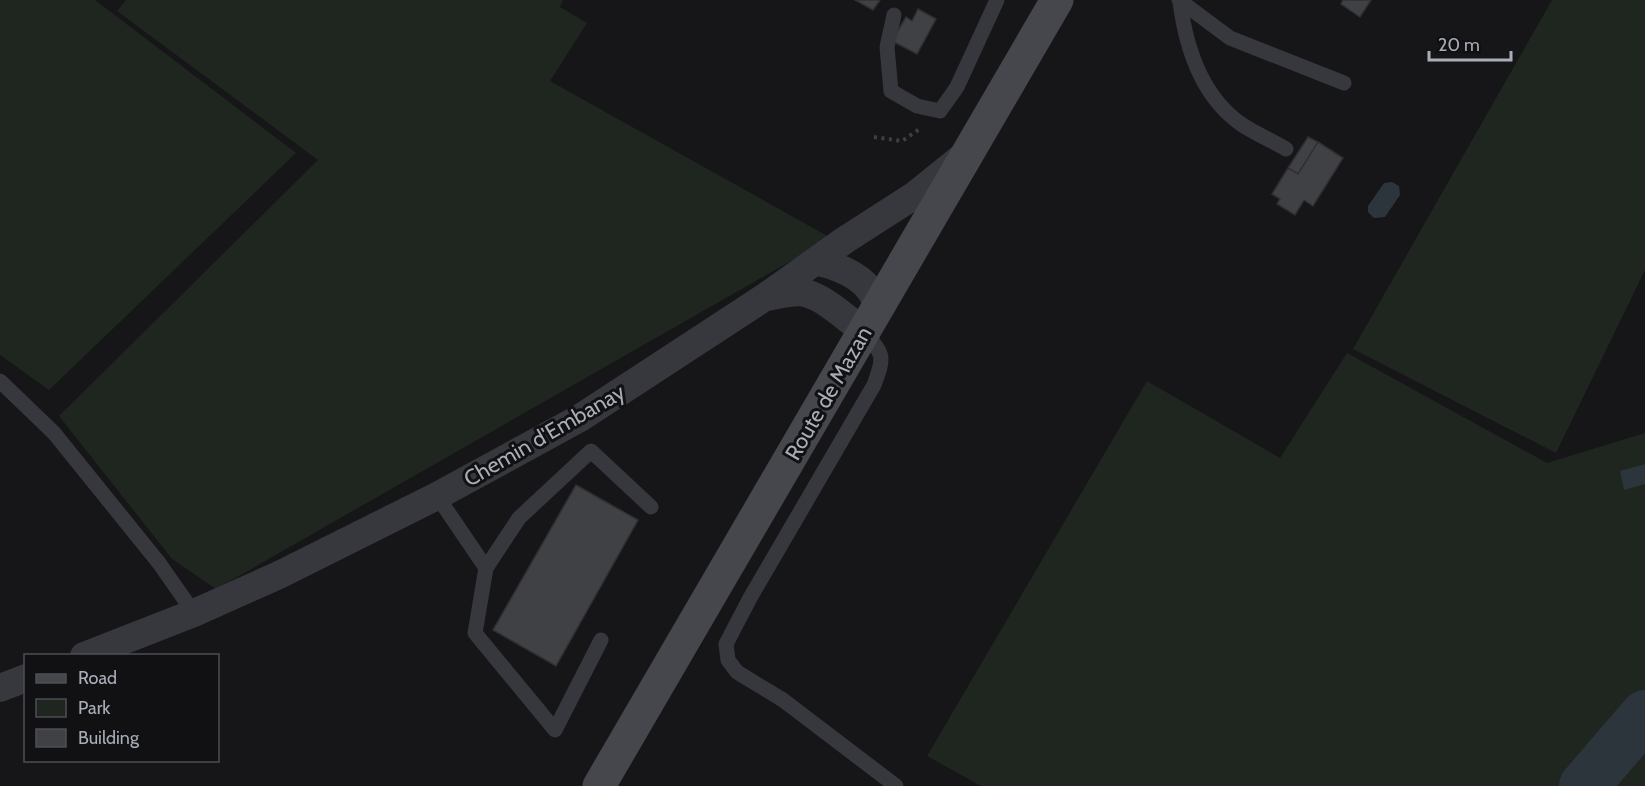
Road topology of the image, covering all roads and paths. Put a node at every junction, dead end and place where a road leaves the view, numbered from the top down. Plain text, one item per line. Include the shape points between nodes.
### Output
1 (997, 0) edge
2 (1179, 1) edge
3 (1051, 3) edge
4 (894, 15) dead end
5 (1344, 83) dead end
6 (940, 111) junction
7 (874, 137) dead end
8 (1286, 148) dead end
9 (969, 151) junction
10 (815, 261) junction
11 (765, 297) junction
12 (871, 320) junction
13 (0, 381) edge
14 (437, 496) junction
15 (651, 507) dead end
16 (486, 568) junction
17 (194, 613) junction
18 (601, 640) dead end
19 (89, 654) edge
20 (24, 679) edge
21 (0, 688) edge
22 (598, 786) edge
23 (896, 786) edge

1 - 6 lane via 957,87
2 - 5 lane via 1230,38
2 - 8 lane via 1197,70 1214,99 1240,123
3 - 9 main road, Route de Mazan
4 - 6 lane via 887,47 891,91 917,106
6 - 7 path via 902,141
9 - 10 street, Chemin d'Embanay via 915,195
9 - 12 main road, Route de Mazan
10 - 11 street, Chemin d'Embanay
10 - 12 street via 843,269 870,288 876,296
11 - 12 street via 804,293
11 - 14 street, Chemin d'Embanay via 580,418
12 - 22 main road, Route de Mazan
12 - 23 lane via 882,362 874,385 726,644 728,660 736,672 783,700
13 - 17 lane via 54,432
14 - 16 lane
14 - 17 street, Chemin d'Embanay
15 - 16 lane via 591,451 519,518
16 - 18 lane via 475,633 555,730
17 - 19 street, Chemin d'Embanay
20 - 21 street

